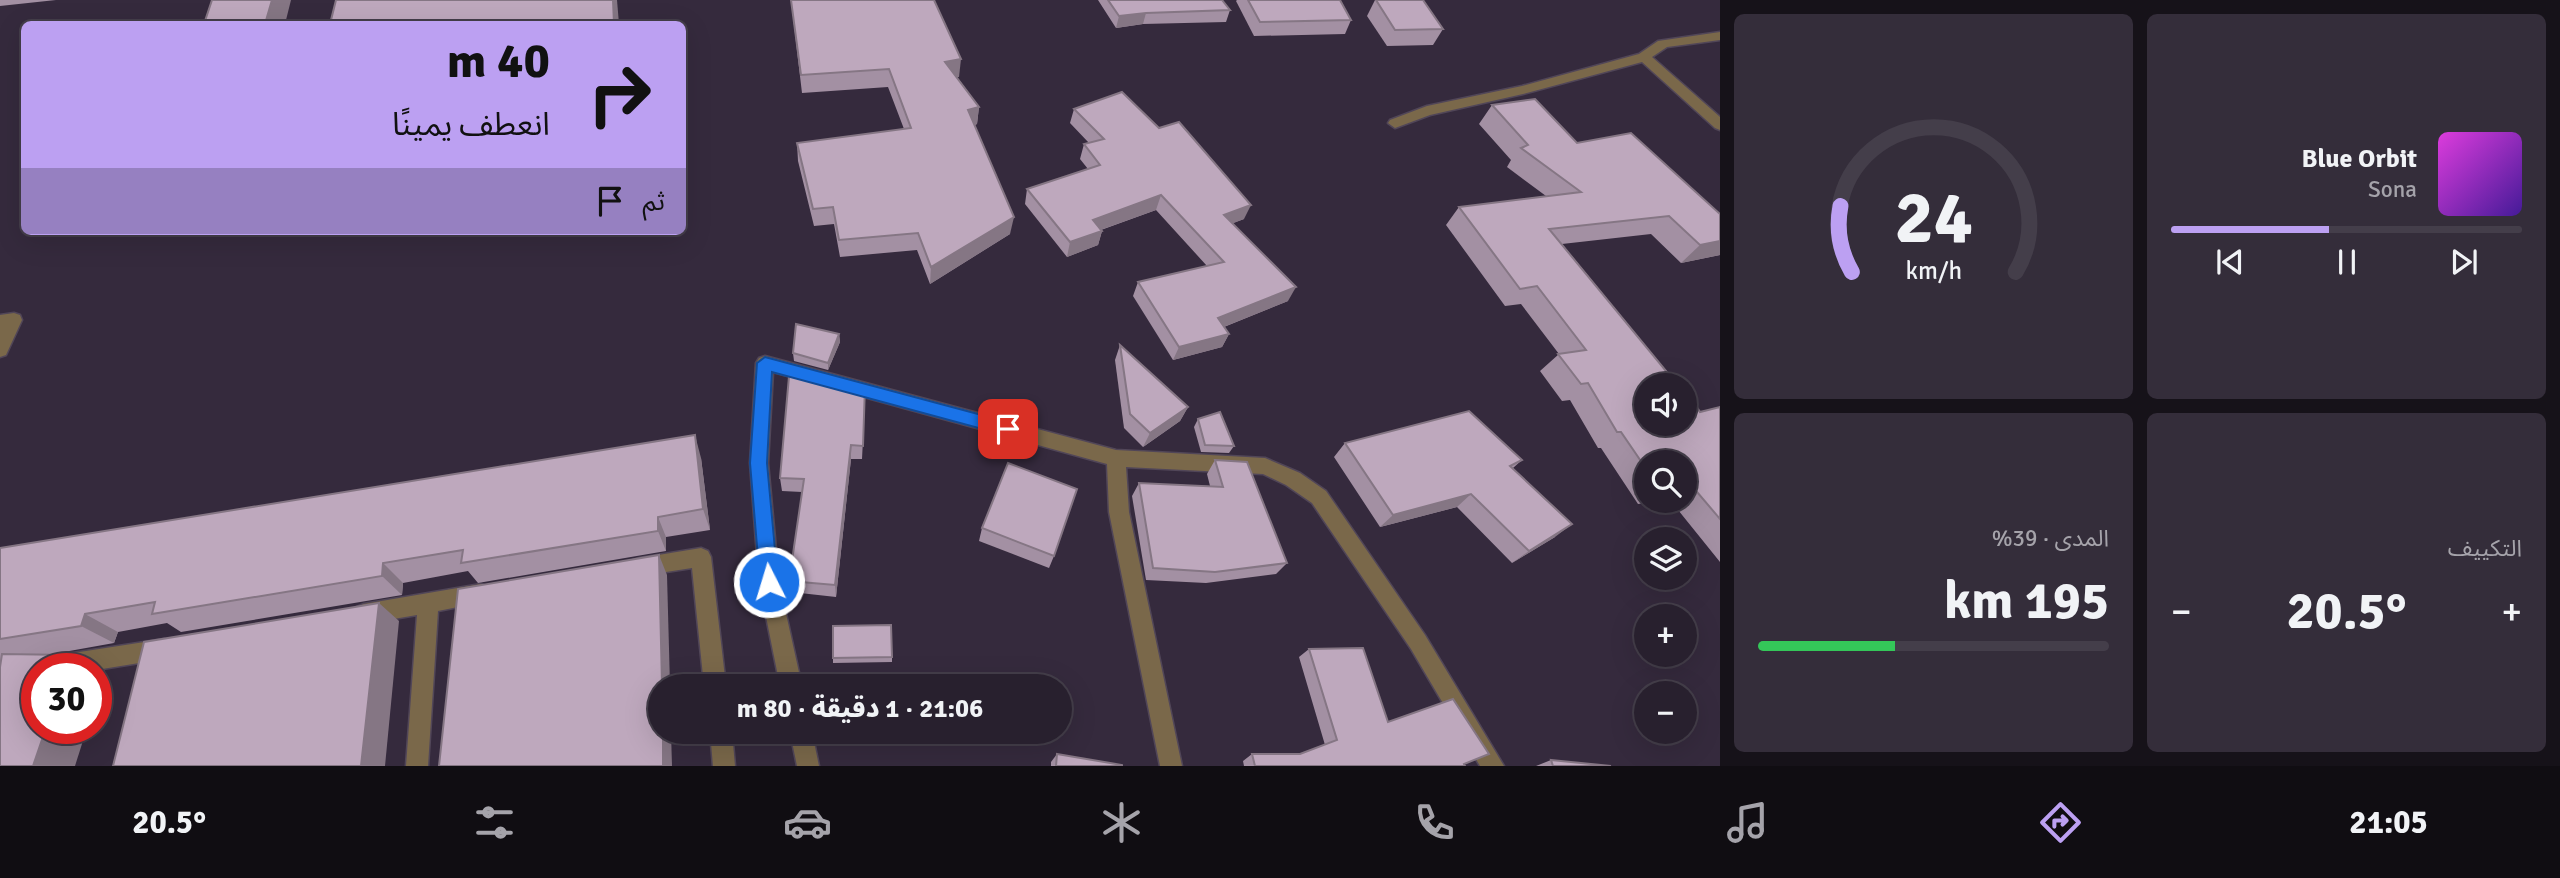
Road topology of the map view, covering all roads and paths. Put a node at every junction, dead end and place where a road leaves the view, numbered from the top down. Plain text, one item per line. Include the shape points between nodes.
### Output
1 (1720, 36) edge
2 (1644, 57) junction
3 (1395, 123) dead end
4 (1720, 125) edge
5 (0, 322) edge
6 (0, 350) edge
7 (1116, 458) junction
8 (619, 570) edge
9 (497, 592) edge
10 (428, 603) junction
11 (348, 617) edge
12 (186, 645) edge
13 (146, 652) junction
14 (112, 657) edge
15 (714, 674) edge
16 (788, 674) edge
17 (139, 677) edge
18 (721, 744) edge
19 (803, 744) edge
20 (417, 766) edge
21 (724, 766) edge
22 (808, 766) edge
23 (1171, 766) edge
24 (1493, 766) edge

1 - 2 street via 1663,44
2 - 3 street
2 - 4 street
5 - 6 street via 14,320
7 - 16 street via 765,363 759,463 769,582
7 - 23 street via 1119,512
7 - 24 street via 1265,466 1319,497 1418,642
8 - 15 street via 701,556
9 - 10 street
10 - 11 street
10 - 20 street
12 - 13 street
13 - 14 street
13 - 17 street
18 - 21 street
19 - 22 street

